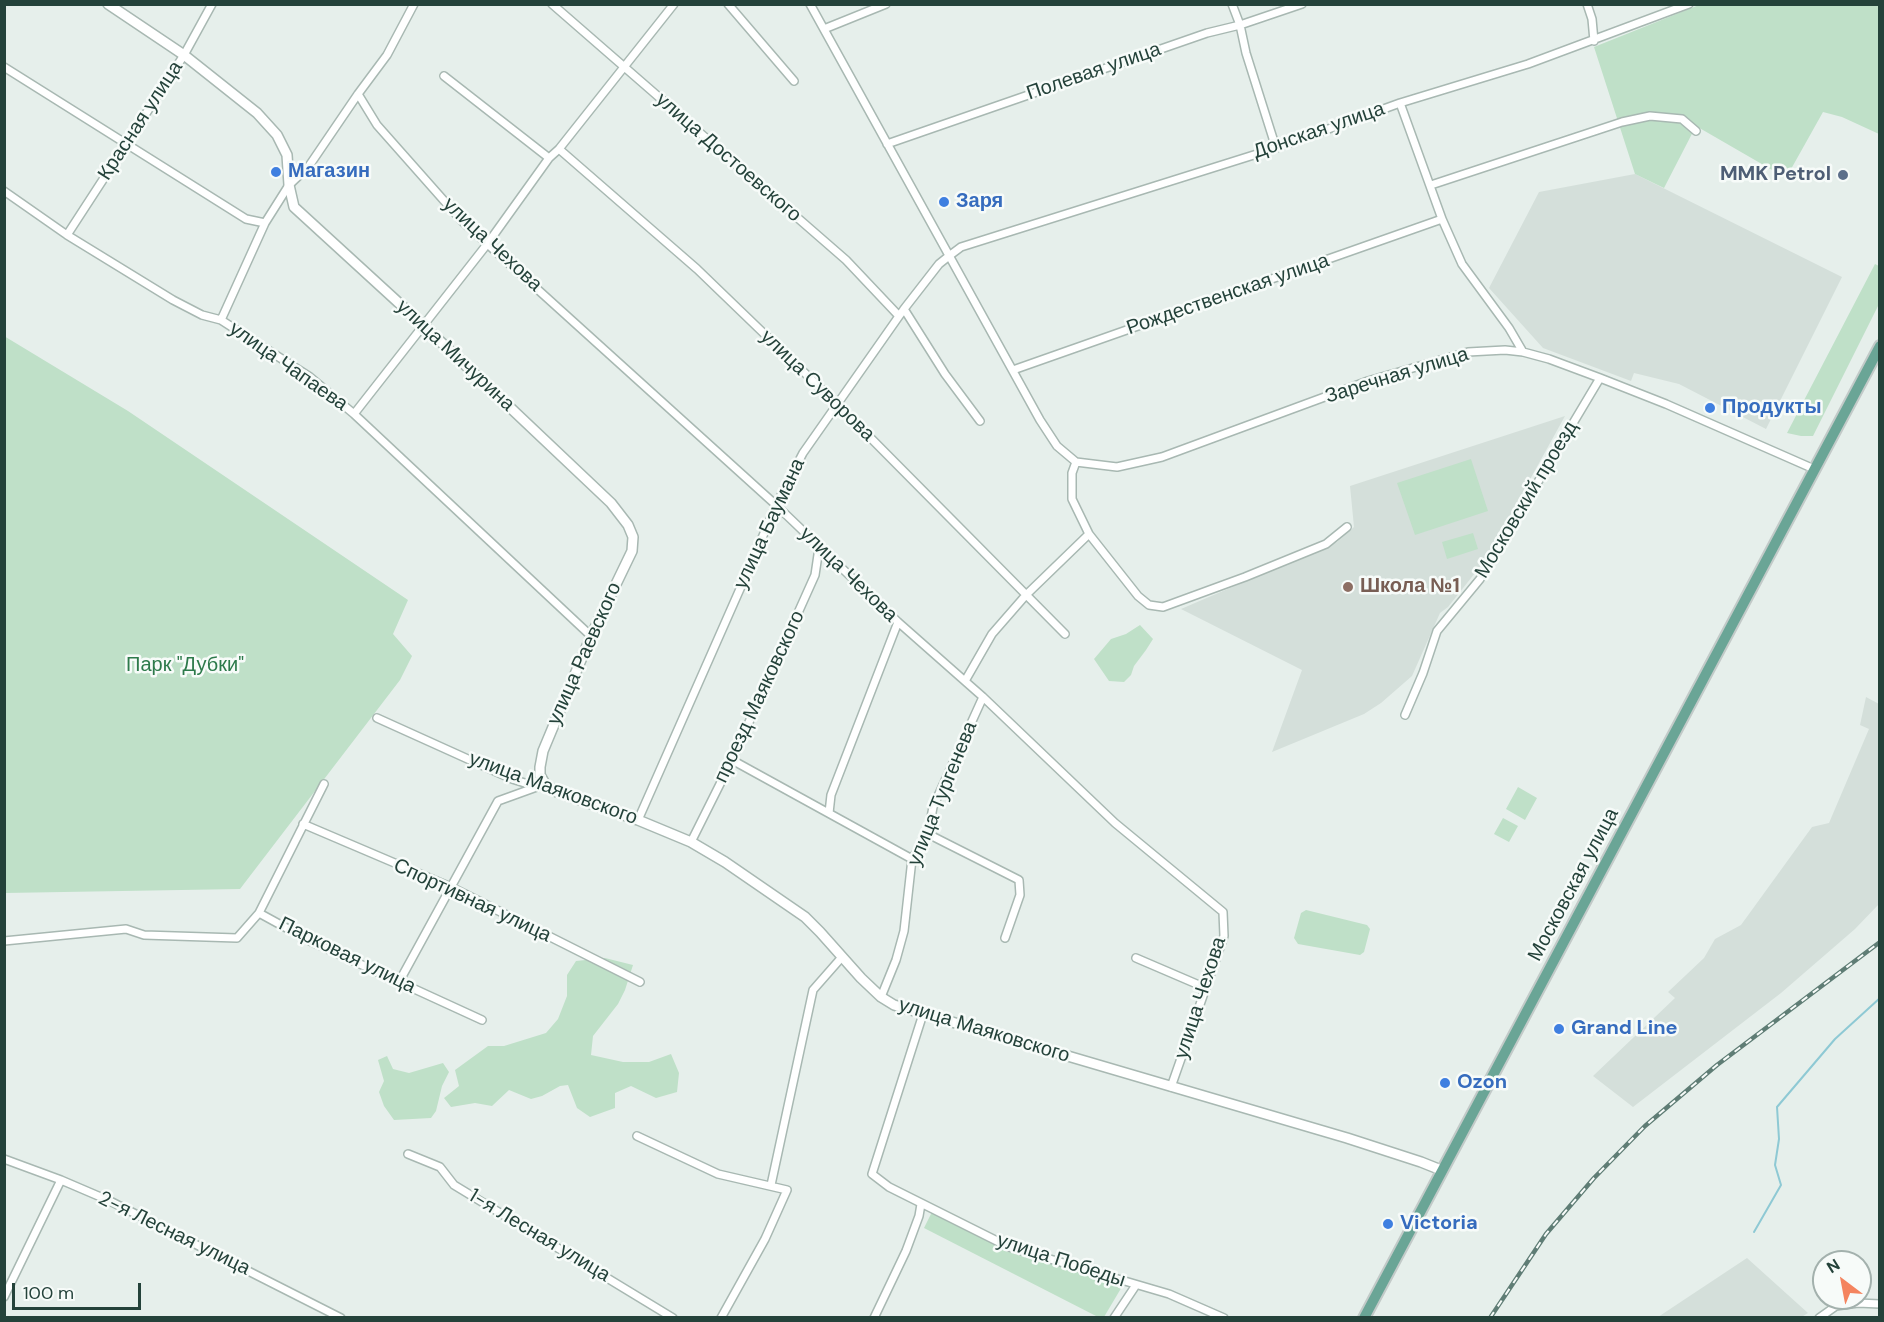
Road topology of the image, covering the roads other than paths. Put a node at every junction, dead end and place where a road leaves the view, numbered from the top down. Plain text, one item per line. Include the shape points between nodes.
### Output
1 (108, 4) edge
2 (212, 4) edge
3 (414, 4) edge
4 (552, 4) edge
5 (674, 4) edge
6 (728, 4) edge
7 (810, 4) edge
8 (886, 4) edge
9 (1232, 4) edge
10 (1302, 4) edge
11 (1587, 4) edge
12 (1689, 4) edge
13 (1240, 25) junction
14 (824, 28) junction
15 (1594, 41) junction
16 (184, 55) junction
17 (4, 67) edge
18 (624, 68) junction
19 (444, 76) dead end
20 (794, 81) dead end
21 (358, 94) junction
22 (1401, 103) junction
23 (1696, 131) dead end
24 (127, 143) junction
25 (887, 144) junction
26 (1276, 148) junction
27 (559, 149) junction
28 (549, 158) junction
29 (289, 185) junction
30 (1431, 185) junction
31 (4, 192) edge
32 (1442, 219) junction
33 (265, 223) junction
34 (67, 235) junction
35 (488, 243) junction
36 (949, 256) junction
37 (904, 309) junction
38 (899, 316) junction
39 (221, 320) junction
40 (424, 326) junction
41 (1880, 346) edge
42 (1523, 352) junction
43 (1013, 370) junction
44 (1600, 378) junction
45 (837, 404) junction
46 (354, 414) junction
47 (980, 421) dead end
48 (1076, 462) junction
49 (1814, 469) junction
50 (776, 505) junction
51 (628, 525) joint
52 (1347, 527) dead end
53 (1089, 534) junction
54 (819, 548) junction
55 (1026, 595) junction
56 (898, 622) junction
57 (1065, 634) dead end
58 (591, 636) junction
59 (964, 681) junction
60 (983, 697) junction
61 (1405, 715) dead end
62 (377, 718) dead end
63 (732, 760) junction
64 (324, 784) dead end
65 (545, 784) junction
66 (829, 813) junction
67 (638, 820) junction
68 (303, 824) junction
69 (928, 834) junction
70 (691, 842) junction
71 (912, 859) junction
72 (451, 888) junction
73 (260, 913) junction
74 (1005, 939) dead end
75 (4, 941) edge
76 (842, 957) junction
77 (1136, 958) dead end
78 (399, 982) junction
79 (640, 982) dead end
80 (1206, 988) junction
81 (881, 997) junction
82 (923, 1014) junction
83 (482, 1020) dead end
84 (1171, 1087) junction
85 (637, 1136) dead end
86 (408, 1154) dead end
87 (4, 1159) edge
88 (1441, 1170) junction
89 (61, 1179) junction
90 (771, 1185) junction
91 (921, 1204) junction
92 (1136, 1285) junction
93 (4, 1297) edge
94 (1880, 1304) edge
95 (341, 1317) edge
96 (673, 1317) edge
97 (721, 1317) edge
98 (874, 1317) edge
99 (1114, 1317) edge
100 (1224, 1317) edge
101 (1364, 1317) edge
102 (1819, 1317) edge

1 - 16 street, улица Мичурина
2 - 16 street, Красная улица
3 - 21 street via 387,55
4 - 18 street, улица Достоевского
5 - 18 street
6 - 20 street
7 - 14 street
8 - 14 street
9 - 13 street
10 - 13 street, Полевая улица
11 - 15 street
12 - 15 street, Донская улица
13 - 25 street, Полевая улица
13 - 26 street
14 - 25 street
15 - 22 street, Донская улица
16 - 24 street, Красная улица
16 - 29 street, улица Мичурина via 257,113 277,135 287,155
17 - 24 street
18 - 27 street
18 - 38 street, улица Достоевского via 846,260
19 - 28 street
21 - 29 street via 309,166
21 - 35 street, улица Чехова via 377,125 462,221
22 - 26 street, Донская улица
22 - 30 street
23 - 30 street via 1682,119 1640,118
24 - 33 street via 246,219
24 - 34 street, Красная улица
25 - 36 street
26 - 36 street, Донская улица via 961,248
27 - 28 street
27 - 45 street, улица Суворова via 697,269
28 - 35 street
29 - 33 street
29 - 40 street, улица Мичурина via 294,207
30 - 32 street
31 - 34 street, улица Чапаева
32 - 42 street via 1462,264
32 - 43 street, Рождественская улица
33 - 39 street
34 - 39 street, улица Чапаева via 173,300
35 - 40 street
35 - 50 street, улица Чехова
36 - 37 street, улица Баумана
36 - 43 street
37 - 38 street, улица Баумана
37 - 47 street
38 - 45 street, улица Баумана
39 - 46 street, улица Чапаева via 310,377
40 - 46 street
40 - 51 street, улица Мичурина via 610,503
41 - 49 main road, Московская улица
42 - 44 street, Заречная улица
42 - 48 street, Заречная улица via 1468,352 1368,381 1162,457 1118,467
43 - 48 street via 1040,420 1058,446
44 - 49 street, Заречная улица
44 - 61 street, Московский проезд via 1480,579 1437,631
45 - 50 street, улица Баумана via 803,453
45 - 55 street, улица Суворова
46 - 58 street, улица Чапаева
48 - 53 street via 1072,499
49 - 88 main road, Московская улица
50 - 54 street, улица Чехова
50 - 67 street, улица Баумана
51 - 58 street, улица Раевского via 633,537 632,551
52 - 53 street via 1326,544 1163,607 1149,605 1138,596
53 - 55 street
54 - 56 street, улица Чехова
54 - 63 street, проезд Маяковского via 815,575
55 - 57 street, улица Суворова
55 - 59 street via 992,634
56 - 59 street, улица Чехова
56 - 66 street via 831,795
58 - 65 street, улица Раевского via 543,751 540,775
59 - 60 street, улица Чехова
60 - 69 street, улица Тургенева via 933,807
60 - 80 street, улица Чехова via 1115,823 1223,912 1224,936
62 - 65 street, улица Маяковского via 512,779
63 - 66 street
63 - 70 street, проезд Маяковского
64 - 68 street
65 - 67 street, улица Маяковского via 557,792
65 - 72 street via 498,801
66 - 71 street
67 - 70 street, улица Маяковского
68 - 72 street, Спортивная улица
68 - 73 street
69 - 71 street, улица Тургенева
69 - 74 street via 1019,880 1020,895
70 - 76 street, улица Маяковского via 804,917
71 - 81 street, улица Тургенева via 904,931
72 - 78 street
72 - 79 street, Спортивная улица
73 - 75 street, Парковая улица via 237,938 144,935 126,929
73 - 78 street, Парковая улица
76 - 81 street, улица Маяковского
76 - 90 street via 813,990
77 - 80 street
78 - 83 street, Парковая улица
80 - 84 street, улица Чехова
81 - 82 street, улица Маяковского
82 - 84 street, улица Маяковского
82 - 91 street, улица Победы via 872,1174
84 - 88 street, улица Маяковского
85 - 90 street via 718,1174
86 - 96 street, 1-я Лесная улица via 440,1167 454,1185
87 - 89 street, 2-я Лесная улица
88 - 101 main road, Московская улица
89 - 93 street
89 - 95 street, 2-я Лесная улица
90 - 97 street via 787,1190 765,1239
91 - 92 street, улица Победы via 1009,1247
91 - 98 street via 906,1251
92 - 99 street
92 - 100 street, улица Победы via 1169,1293
94 - 102 street via 1836,1306

